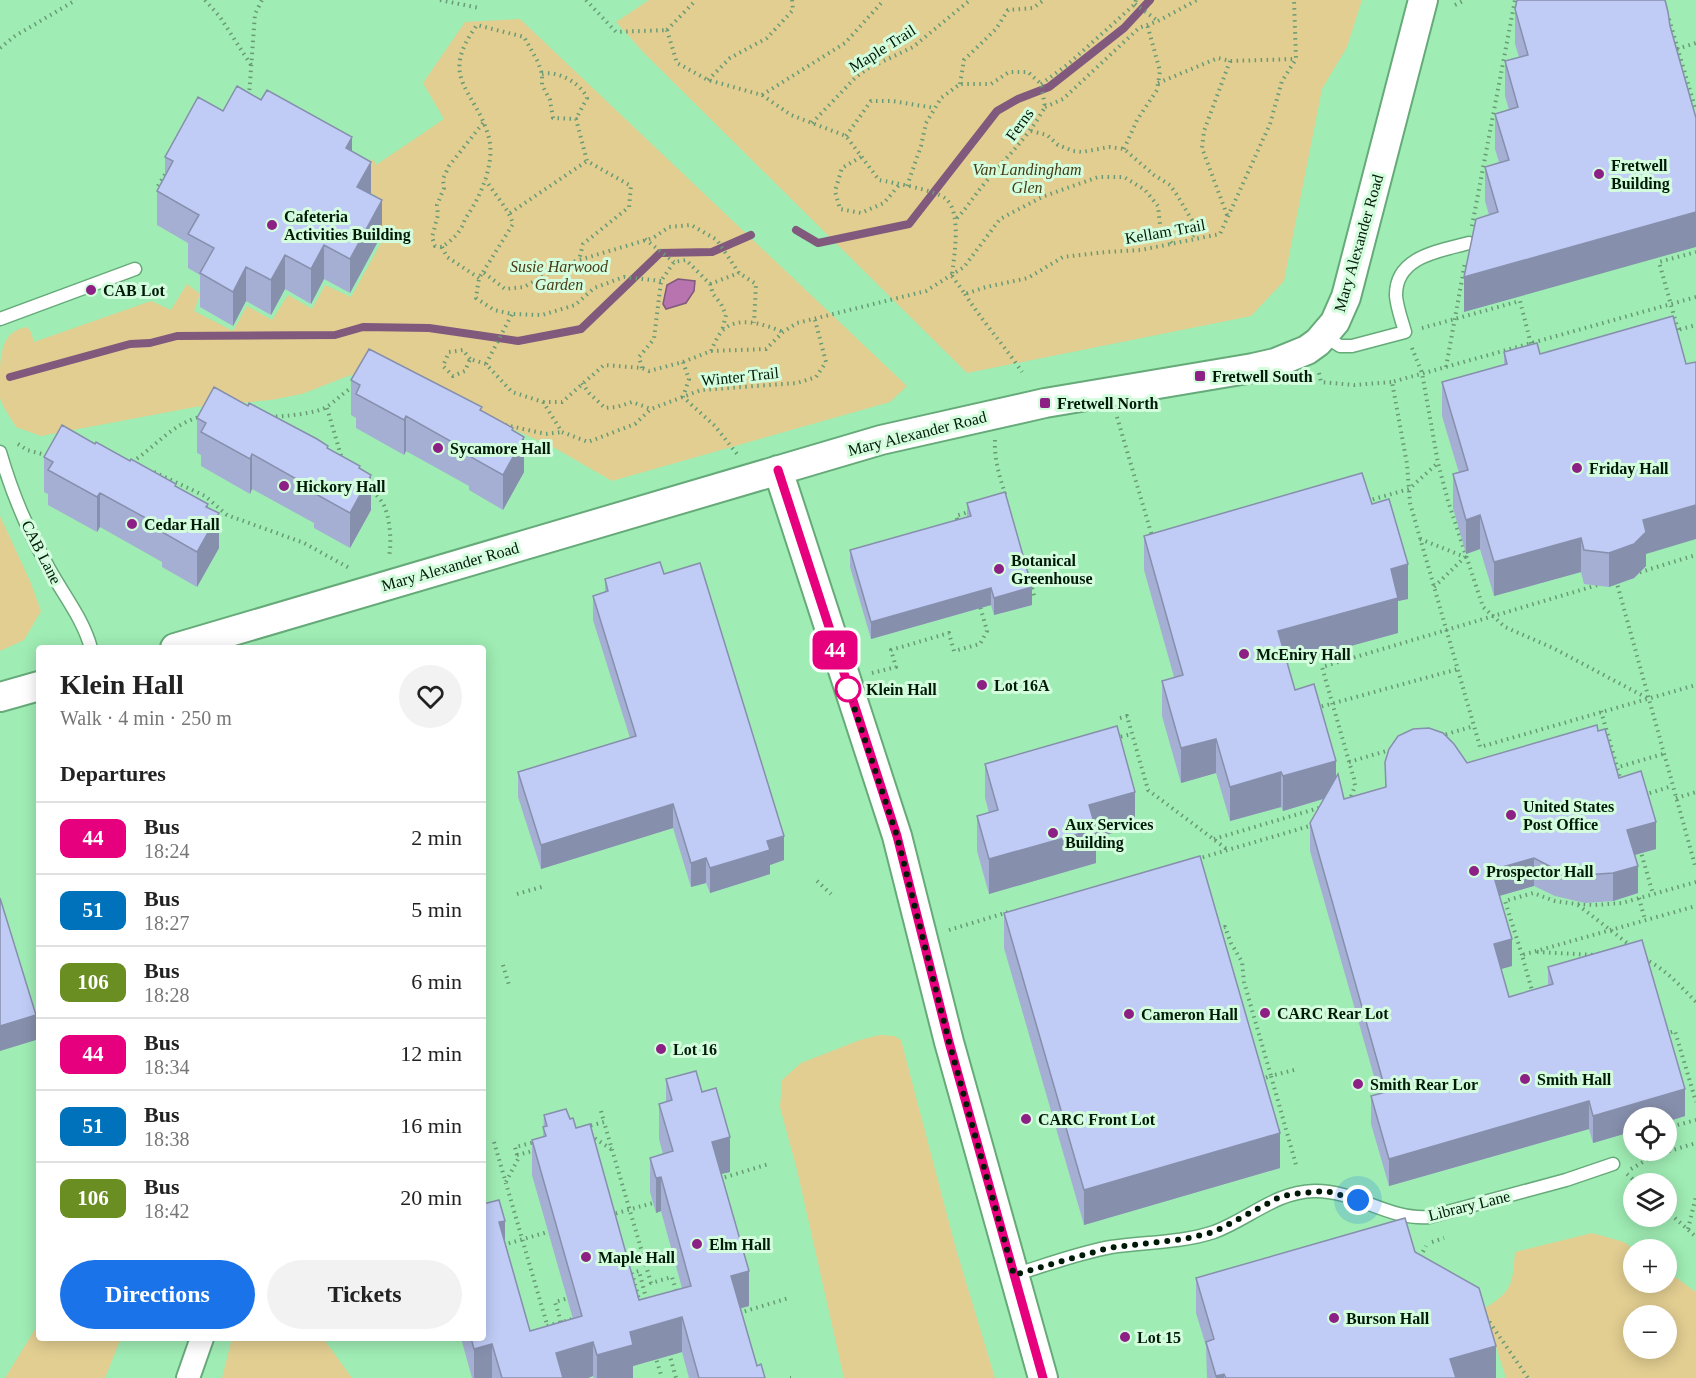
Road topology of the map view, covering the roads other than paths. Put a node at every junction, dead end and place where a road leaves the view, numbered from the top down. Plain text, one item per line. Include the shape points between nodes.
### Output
1 (1424, 0) edge
2 (1469, 243) edge
3 (135, 269) dead end
4 (0, 319) edge
5 (1324, 336) junction
6 (0, 452) edge
7 (778, 470) junction
8 (90, 645) edge
9 (184, 645) edge
10 (36, 687) edge
11 (0, 697) edge
12 (1613, 1164) dead end
13 (1014, 1275) junction
14 (201, 1341) edge
15 (188, 1378) edge
16 (1043, 1378) edge

1 - 5 street, Mary Alexander Road via 1346,297
2 - 5 lane via 1419,258 1404,270 1396,296 1405,332 1352,346 1340,346
3 - 4 lane
5 - 7 street, Mary Alexander Road via 1307,350 1253,368 949,423
6 - 8 lane, CAB Lane via 37,546 87,632
7 - 9 street, Mary Alexander Road
7 - 13 street via 897,836
10 - 11 street
12 - 13 lane, Library Lane via 1429,1216 1393,1214 1326,1191 1297,1193 1278,1198 1214,1232 1108,1248
13 - 16 street
14 - 15 street

